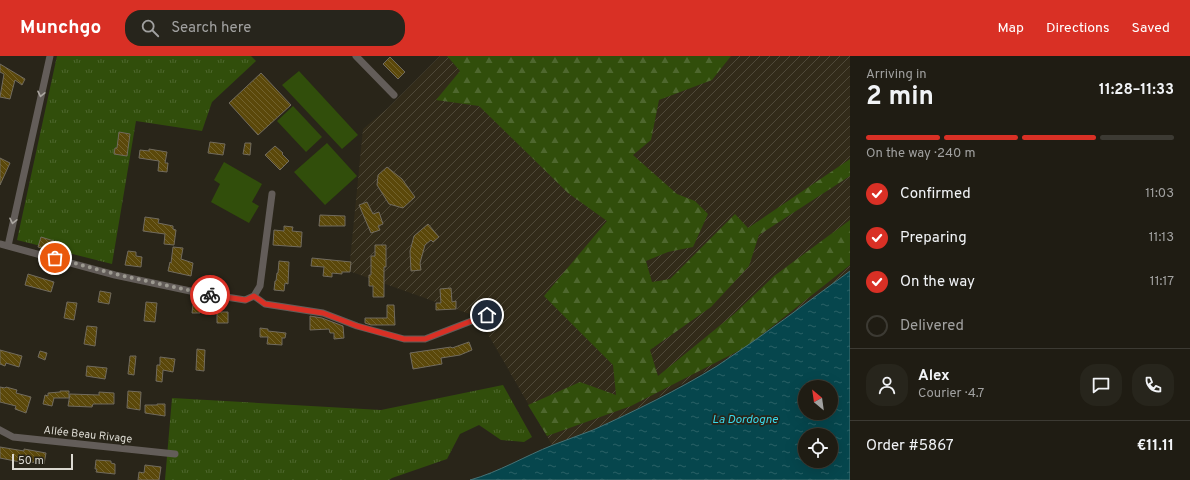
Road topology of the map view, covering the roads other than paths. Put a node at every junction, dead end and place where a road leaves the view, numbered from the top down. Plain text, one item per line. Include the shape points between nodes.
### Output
1 (50, 56) edge
2 (356, 56) edge
3 (394, 95) dead end
4 (272, 194) dead end
5 (0, 244) edge
6 (8, 246) junction
7 (254, 296) junction
8 (487, 315) dead end
9 (0, 430) edge
10 (175, 454) dead end

1 -> 6 street
2 - 3 street
4 - 7 street via 260,286
5 - 6 street
6 - 7 street via 195,292 246,300
7 - 8 street via 265,304 323,313 404,339 425,339
9 - 10 street, Allée Beau Rivage via 13,437

